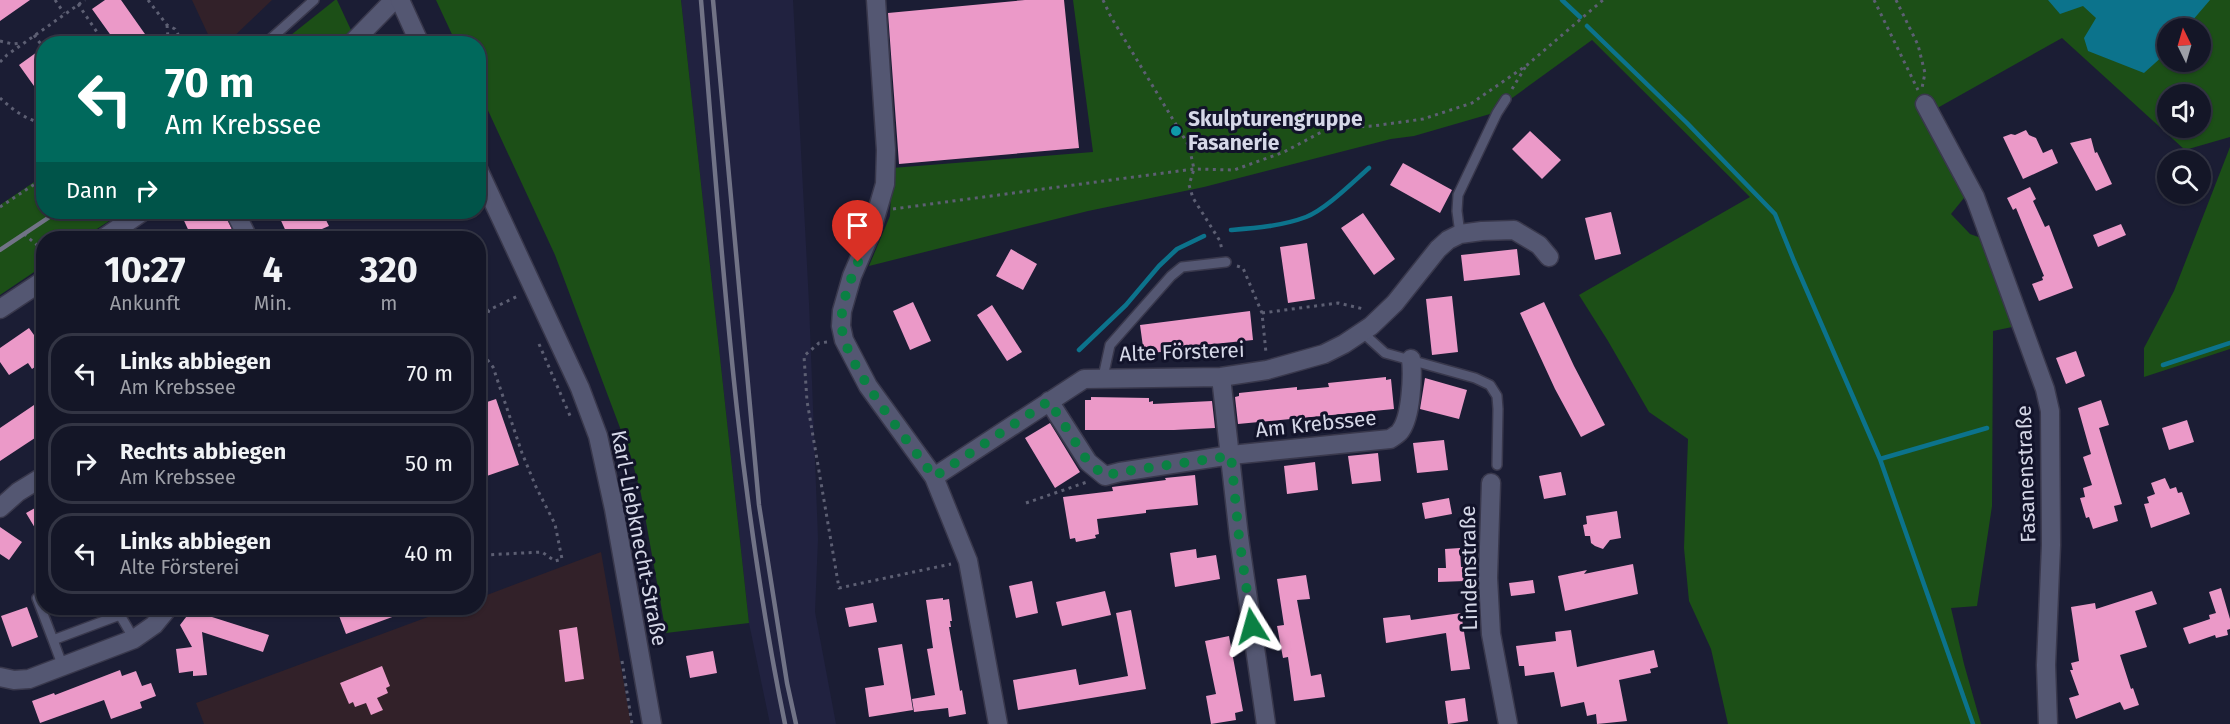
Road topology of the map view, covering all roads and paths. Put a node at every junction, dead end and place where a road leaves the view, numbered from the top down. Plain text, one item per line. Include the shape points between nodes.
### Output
1 (55, 0) edge
2 (85, 0) edge
3 (148, 0) edge
4 (314, 0) edge
5 (394, 0) edge
6 (400, 0) edge
7 (876, 0) edge
8 (1104, 0) edge
9 (1603, 0) edge
10 (1874, 0) edge
11 (1896, 0) edge
12 (78, 4) junction
13 (64, 14) junction
14 (167, 25) junction
15 (34, 35) junction
16 (100, 36) edge
17 (168, 36) edge
18 (178, 36) edge
19 (274, 36) edge
20 (359, 36) edge
21 (416, 36) edge
22 (36, 38) edge
23 (0, 41) edge
24 (23, 43) junction
25 (0, 62) edge
26 (1527, 65) junction
27 (0, 98) edge
28 (1506, 99) joint
29 (1924, 104) dead end
30 (36, 121) edge
31 (1194, 169) junction
32 (36, 183) edge
33 (486, 186) edge
34 (0, 207) edge
35 (878, 211) junction
36 (132, 219) edge
37 (114, 231) edge
38 (24, 234) dead end
39 (1460, 234) junction
40 (36, 244) edge
41 (1549, 257) dead end
42 (1226, 262) dead end
43 (36, 285) edge
44 (513, 286) dead end
45 (0, 309) edge
46 (1262, 312) dead end
47 (486, 318) edge
48 (1379, 318) junction
49 (1363, 333) junction
50 (537, 339) dead end
51 (843, 340) junction
52 (486, 358) edge
53 (1411, 359) junction
54 (1102, 377) junction
55 (1221, 377) junction
56 (1049, 401) junction
57 (573, 420) dead end
58 (1231, 456) junction
59 (1497, 465) dead end
60 (1105, 476) junction
61 (934, 477) junction
62 (36, 481) edge
63 (1491, 483) dead end
64 (1026, 503) dead end
65 (0, 508) edge
66 (486, 555) edge
67 (968, 561) junction
68 (43, 615) edge
69 (120, 615) joint
70 (162, 615) edge
71 (134, 639) junction
72 (53, 640) junction
73 (621, 657) dead end
74 (63, 667) junction
75 (0, 677) edge
76 (632, 724) edge
77 (652, 724) edge
78 (998, 724) edge
79 (1266, 724) edge
80 (1508, 724) edge
81 (2048, 724) edge

1 - 13 path
2 - 12 path
3 - 14 path
4 - 19 lane
5 - 20 street
6 - 21 street
7 - 35 street via 886,150 885,184
8 - 31 path via 1189,146
9 - 26 path
10 - 11 path via 1920,94 1925,73 1918,45
12 - 13 path
12 - 16 path
13 - 15 path
14 - 17 path
14 - 18 path
15 - 22 path
15 - 24 path
23 - 24 path
24 - 25 path
26 - 28 path
26 - 31 path via 1472,102 1423,119 1329,128 1284,152 1234,170
27 - 30 path
28 - 39 lane via 1458,195
29 - 81 street, Fasanenstraße via 1975,197 2050,411 2056,545 2046,665
31 - 35 path
32 - 34 path
33 - 77 street, Karl-Liebknecht-Straße via 580,388 598,436
35 - 51 street via 842,311
36 - 37 street
38 - 40 path
39 - 41 street, Alte Försterei via 1514,230 1539,245
39 - 48 street, Alte Försterei via 1438,249
42 - 54 lane, Alte Försterei via 1182,267 1171,276 1110,345
43 - 45 street
44 - 47 path via 518,296 489,310
46 - 48 path via 1338,303 1354,305
48 - 49 street, Alte Försterei
49 - 53 lane via 1385,352
49 - 55 street, Alte Försterei via 1324,354 1293,364
50 - 57 path
51 - 61 street via 868,386
51 - 67 path via 819,343 804,356 807,401 839,588
52 - 66 path via 493,367 536,487 555,524 562,559 555,561 543,552
53 - 58 street, Am Krebssee via 1407,417 1401,431 1390,439
53 - 59 lane via 1490,385 1497,396
54 - 55 street, Alte Försterei
54 - 56 street, Alte Försterei via 1084,379
55 - 58 street, Am Krebssee
56 - 60 street via 1088,462
56 - 61 street, Alte Försterei
58 - 60 street, Am Krebssee
58 - 79 street
60 - 64 path
61 - 67 street
62 - 65 street
63 - 80 street, Lindenstraße via 1491,634
67 - 78 street
68 - 72 lane
69 - 71 lane
69 - 72 lane
70 - 71 street
71 - 74 street
72 - 74 lane
73 - 76 path
74 - 75 street via 29,679

